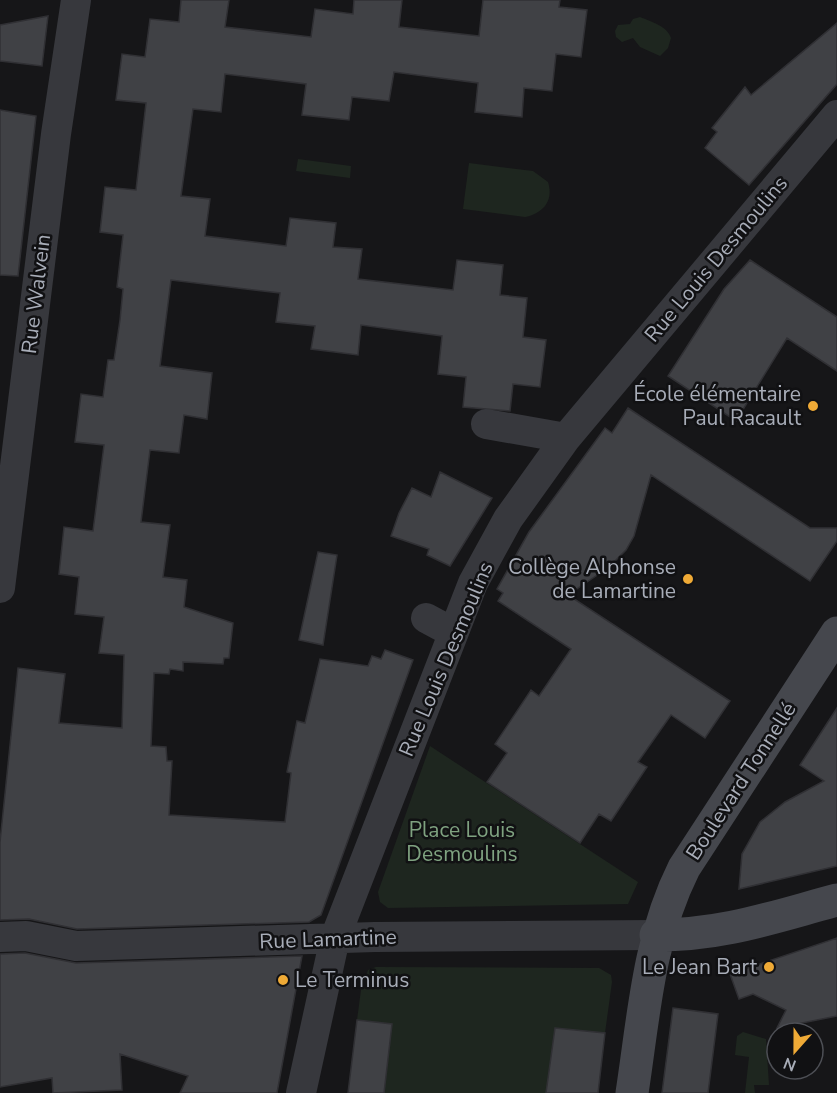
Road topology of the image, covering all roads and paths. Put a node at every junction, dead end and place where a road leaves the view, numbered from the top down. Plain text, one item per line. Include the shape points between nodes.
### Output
1 (76, 0) edge
2 (837, 115) edge
3 (486, 424) dead end
4 (566, 438) junction
5 (0, 588) edge
6 (426, 618) dead end
7 (452, 632) junction
8 (837, 633) edge
9 (837, 900) edge
10 (656, 935) junction
11 (0, 937) edge
12 (335, 938) junction
13 (301, 1093) edge
14 (632, 1093) edge

1 - 5 street, Rue Walvein
2 - 4 street, Rue Louis Desmoulins
3 - 4 street
4 - 7 street, Rue Louis Desmoulins via 508,519
6 - 7 street
7 - 12 street, Rue Louis Desmoulins
8 - 10 main road, Boulevard Tonnellé via 684,868
9 - 10 main road via 725,931
10 - 12 street, Rue Lamartine
10 - 14 main road, Boulevard Tonnellé
11 - 12 street, Rue Lamartine via 26,936 76,946
12 - 13 street, Rue Louis Desmoulins

